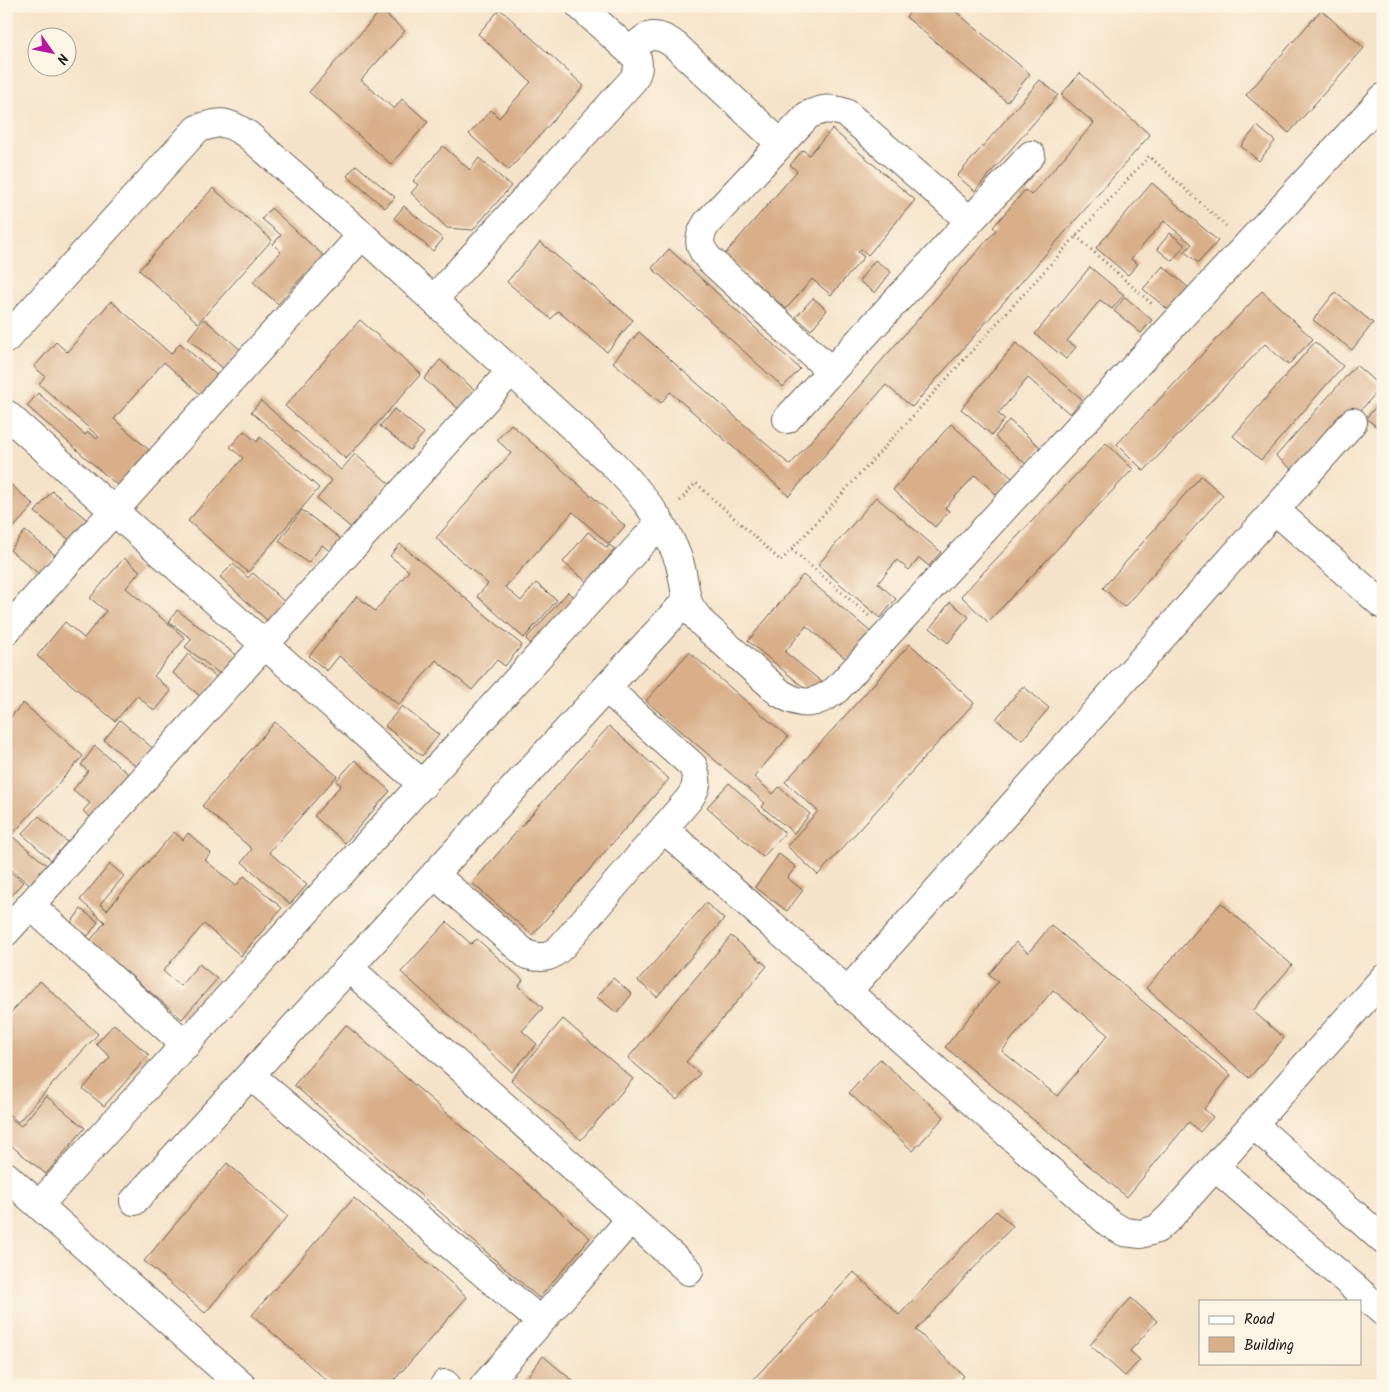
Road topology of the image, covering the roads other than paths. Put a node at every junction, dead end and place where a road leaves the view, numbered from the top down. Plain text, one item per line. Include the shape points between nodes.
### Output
1 (580, 6) edge
2 (632, 52) junction
3 (1383, 98) edge
4 (782, 144) junction
5 (1030, 155) dead end
6 (970, 221) junction
7 (362, 235) junction
8 (433, 300) junction
9 (6, 340) edge
10 (511, 371) junction
11 (831, 371) junction
12 (6, 414) edge
13 (786, 419) dead end
14 (1353, 422) dead end
15 (1275, 510) junction
16 (114, 511) junction
17 (660, 523) junction
18 (687, 600) junction
19 (1383, 605) edge
20 (6, 630) edge
21 (265, 644) junction
22 (606, 688) junction
23 (423, 785) junction
24 (664, 830) junction
25 (435, 875) junction
26 (30, 906) junction
27 (6, 932) edge
28 (349, 968) junction
29 (1383, 979) edge
30 (847, 992) junction
31 (186, 1045) junction
32 (250, 1075) junction
33 (1253, 1124) junction
34 (1214, 1167) junction
35 (6, 1176) edge
36 (134, 1201) dead end
37 (39, 1205) junction
38 (631, 1219) junction
39 (1383, 1240) edge
40 (689, 1271) dead end
41 (1383, 1312) edge
42 (540, 1321) junction
43 (242, 1386) edge
44 (484, 1386) edge

1 - 2 street
2 - 4 street via 640,41 651,36 664,38
2 - 8 street via 639,66 633,80
3 - 18 street via 836,690 814,702 790,700 703,624
4 - 6 street via 808,115 833,109 846,113
4 - 11 street via 707,223 701,231 700,242 710,260
5 - 6 street
6 - 11 street
7 - 8 street
7 - 9 street via 248,135 233,125 214,123 197,129
7 - 16 street
8 - 10 street
10 - 17 street via 612,463 639,492
10 - 21 street
11 - 13 street
12 - 16 street
14 - 15 street
15 - 19 street
15 - 30 street
16 - 20 street
16 - 21 street
17 - 18 street via 678,560
17 - 23 street
18 - 22 street
21 - 23 street
21 - 26 street
22 - 24 street via 693,766 696,789
22 - 25 street
23 - 31 street
24 - 25 street via 563,945 553,954 540,958 527,956
24 - 30 street
25 - 28 street
26 - 27 street
26 - 31 street
28 - 32 street
28 - 38 street
29 - 33 street
30 - 34 street via 1109,1223 1124,1232 1141,1234 1157,1229
31 - 37 street
32 - 36 street
32 - 42 street
33 - 34 street
33 - 39 street
34 - 41 street
35 - 37 street
37 - 43 street
38 - 40 street
38 - 42 street
42 - 44 street

